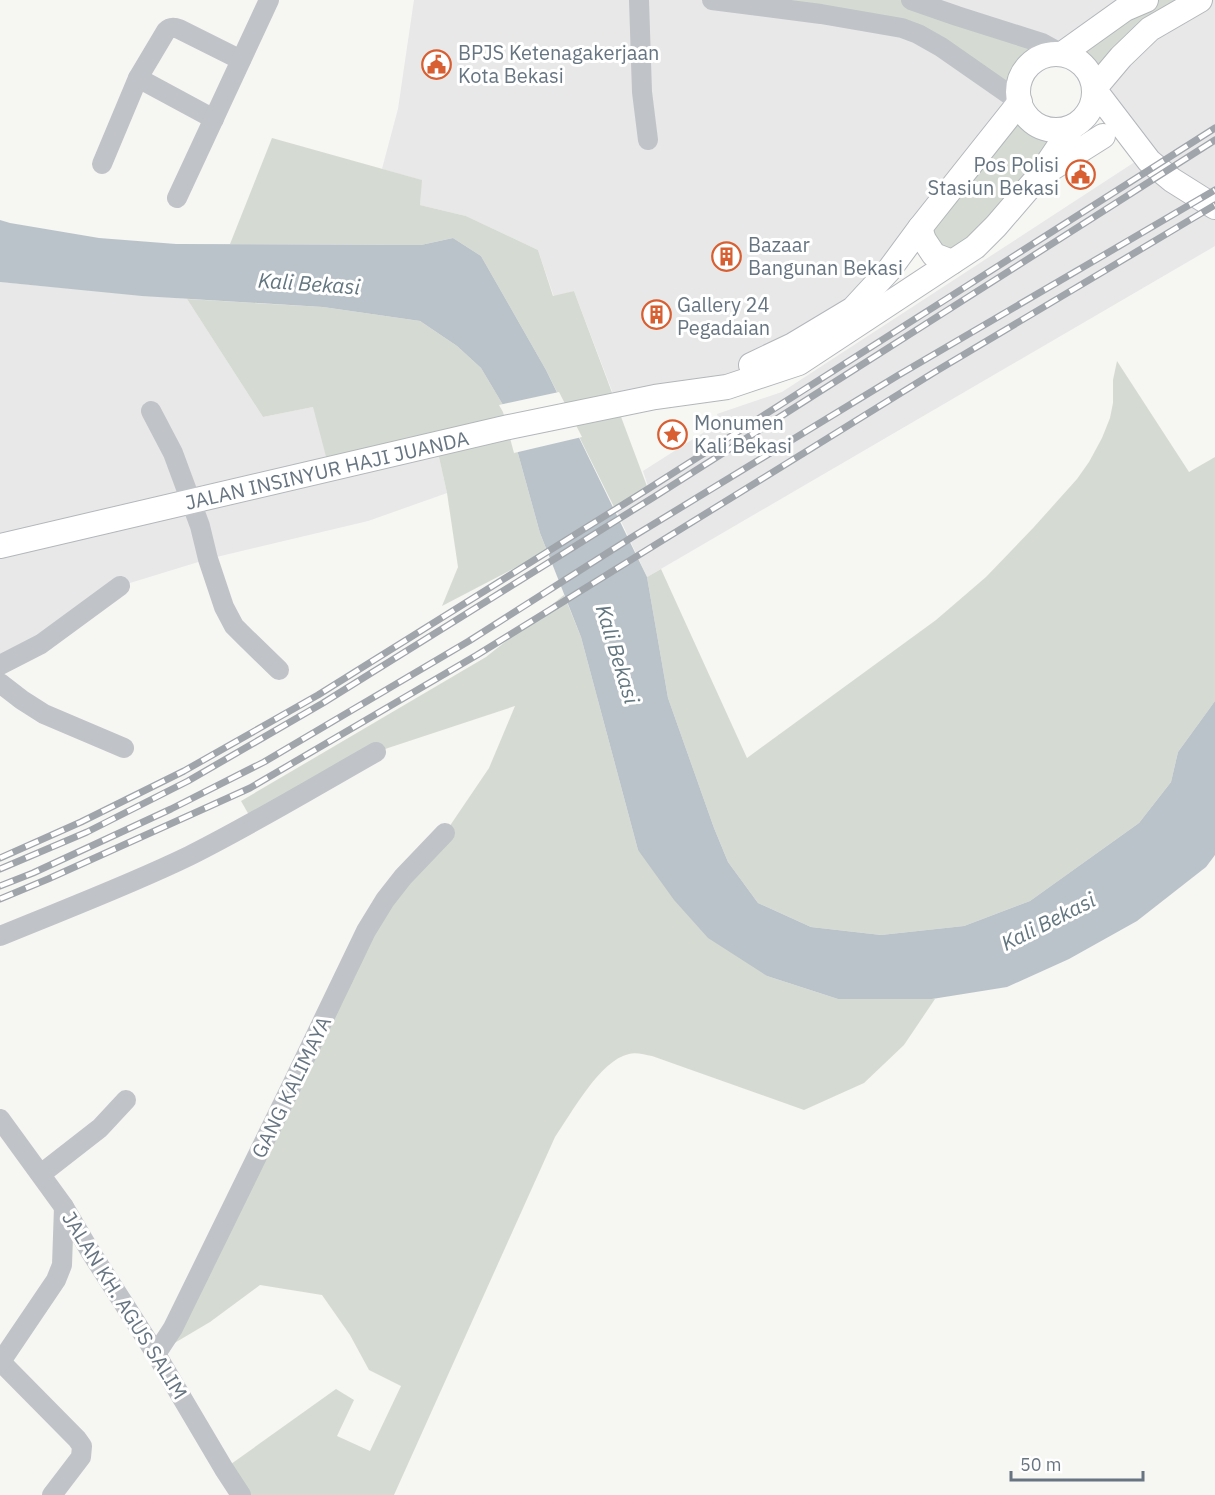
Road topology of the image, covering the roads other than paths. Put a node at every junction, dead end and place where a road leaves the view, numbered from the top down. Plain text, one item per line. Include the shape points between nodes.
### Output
1 (269, 0) edge
2 (639, 0) edge
3 (712, 0) edge
4 (911, 0) edge
5 (1146, 0) edge
6 (1200, 0) edge
7 (827, 7) edge
8 (957, 16) junction
9 (941, 47) junction
10 (1062, 54) junction
11 (241, 60) junction
12 (138, 78) junction
13 (1094, 89) junction
14 (1020, 102) junction
15 (214, 119) junction
16 (1074, 125) junction
17 (1103, 136) junction
18 (648, 141) dead end
19 (1144, 156) junction
20 (102, 164) dead end
21 (1040, 176) junction
22 (177, 198) dead end
23 (1215, 207) edge
24 (920, 228) junction
25 (952, 262) junction
26 (654, 397) junction
27 (151, 411) dead end
28 (191, 502) junction
29 (0, 546) edge
30 (120, 586) dead end
31 (0, 665) edge
32 (279, 669) dead end
33 (0, 683) edge
34 (124, 748) dead end
35 (376, 752) dead end
36 (445, 833) dead end
37 (0, 936) edge
38 (126, 1100) dead end
39 (0, 1119) edge
40 (41, 1174) junction
41 (64, 1207) junction
42 (90, 1251) junction
43 (62, 1265) junction
44 (156, 1354) junction
45 (0, 1362) edge
46 (52, 1495) edge
47 (241, 1495) edge

1 - 11 street
2 - 18 street
3 - 7 street
4 - 8 street
5 - 10 main road via 1125,9
6 - 13 main road via 1150,28
7 - 9 street via 902,28
8 - 9 street via 940,23 937,35
8 - 10 street via 1042,42
9 - 14 street
10 - 13 main road via 1082,64
10 - 14 main road via 1044,56 1027,69 1019,87
11 - 12 street via 179,29 169,28
11 - 15 street
12 - 15 street
12 - 20 street
13 - 16 main road via 1091,108
13 - 19 main road
14 - 16 main road via 1030,120 1044,129
14 - 24 main road, JALAN INSINYUR HAJI JUANDA
15 - 22 street
16 - 17 main road
16 - 21 main road, JALAN INSINYUR HAJI JUANDA
17 - 19 main road
17 - 21 main road
19 - 23 main road via 1172,180
21 - 25 main road, JALAN INSINYUR HAJI JUANDA via 975,247
24 - 25 main road via 934,255
24 - 26 main road, JALAN INSINYUR HAJI JUANDA via 853,309 830,324 727,375
25 - 26 main road, JALAN INSINYUR HAJI JUANDA via 799,363 727,387
26 - 28 main road, JALAN INSINYUR HAJI JUANDA via 409,449
27 - 28 street via 173,453
28 - 29 main road, JALAN INSINYUR HAJI JUANDA
28 - 32 street via 217,588 234,626
30 - 31 street via 41,644
33 - 34 street via 44,714
35 - 37 street via 189,856
36 - 44 street, GANG KALIMAYA via 403,877 366,931 178,1318
38 - 40 street via 100,1128
39 - 40 street, JALAN KH. AGUS SALIM
40 - 41 street, JALAN KH. AGUS SALIM
41 - 42 street, JALAN KH. AGUS SALIM
41 - 43 street
42 - 43 street via 75,1254
42 - 44 street, JALAN KH. AGUS SALIM
43 - 45 street via 56,1280
44 - 47 street, JALAN KH. AGUS SALIM
45 - 46 street via 82,1446 81,1457

